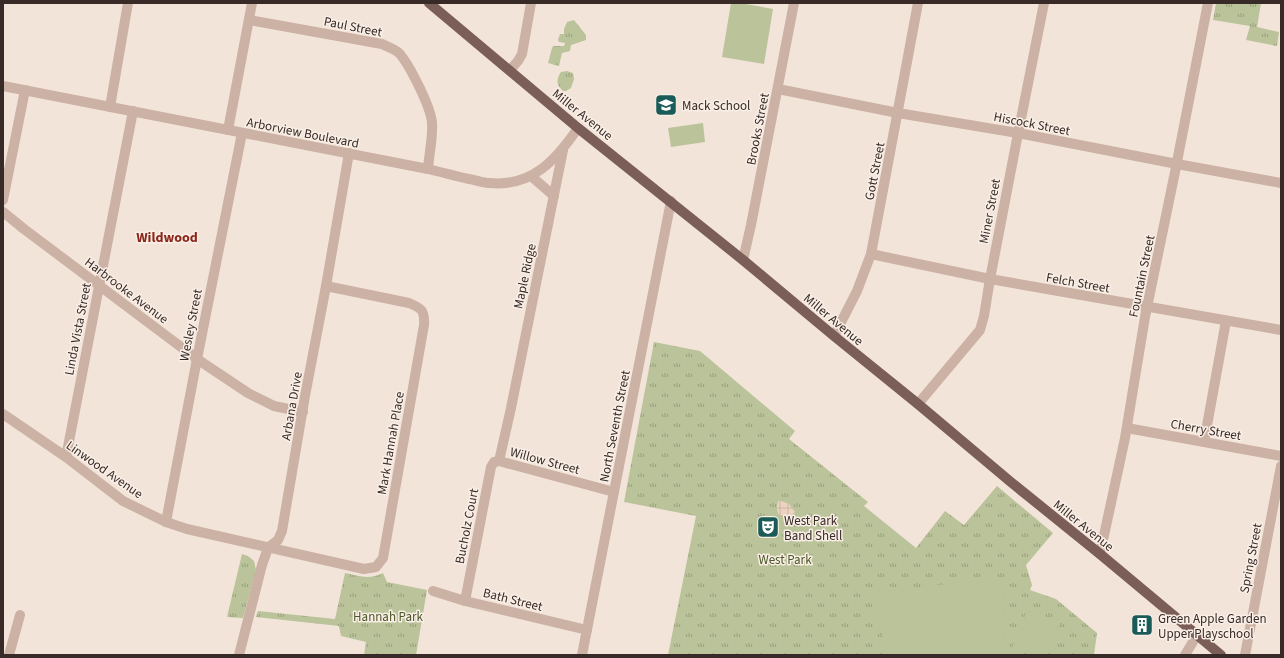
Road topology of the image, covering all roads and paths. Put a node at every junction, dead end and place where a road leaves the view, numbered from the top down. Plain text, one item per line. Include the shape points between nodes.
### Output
1 (128, 3) edge
2 (252, 3) edge
3 (429, 3) edge
4 (531, 3) edge
5 (794, 3) edge
6 (918, 3) edge
7 (1044, 3) edge
8 (1208, 3) edge
9 (249, 20) junction
10 (510, 70) junction
11 (3, 86) edge
12 (778, 89) junction
13 (25, 90) junction
14 (110, 107) junction
15 (133, 112) junction
16 (898, 112) junction
17 (578, 128) junction
18 (228, 130) junction
19 (242, 133) junction
20 (1018, 133) junction
21 (563, 150) junction
22 (349, 153) junction
23 (1177, 164) junction
24 (428, 169) junction
25 (531, 176) junction
26 (1281, 183) edge
27 (554, 196) junction
28 (3, 200) edge
29 (671, 201) junction
30 (3, 212) edge
31 (871, 254) junction
32 (744, 260) junction
33 (990, 279) junction
34 (99, 285) junction
35 (326, 286) junction
36 (1147, 307) junction
37 (1226, 321) junction
38 (1281, 330) edge
39 (834, 336) junction
40 (197, 359) junction
41 (918, 404) junction
42 (511, 408) joint
43 (303, 412) junction
44 (3, 414) edge
45 (1127, 428) junction
46 (1204, 442) junction
47 (1281, 456) edge
48 (66, 457) junction
49 (499, 461) junction
50 (1281, 466) edge
51 (614, 492) junction
52 (166, 522) junction
53 (268, 548) junction
54 (1100, 554) junction
55 (433, 591) dead end
56 (465, 600) junction
57 (20, 615) dead end
58 (587, 630) junction
59 (1197, 635) junction
60 (9, 655) edge
61 (240, 655) edge
62 (582, 655) edge
63 (1185, 655) edge
64 (1221, 655) edge
65 (1245, 655) edge

1 - 14 street
2 - 9 street
3 - 10 main road, Miller Avenue
4 - 10 street via 522,54
5 - 12 street, Brooks Street
6 - 16 street, Gott Street
7 - 20 street, Miner Street
8 - 23 street, Fountain Street
9 - 18 street
9 - 24 street, Paul Street via 382,44 398,51 409,66 432,120
10 - 17 main road, Miller Avenue
11 - 13 street, Arborview Boulevard
12 - 16 street, Hiscock Street
12 - 32 street, Brooks Street
13 - 14 street, Arborview Boulevard
13 - 28 street
14 - 15 street, Arborview Boulevard
15 - 18 street, Arborview Boulevard
15 - 34 street, Linda Vista Street
16 - 20 street, Hiscock Street
16 - 31 street, Gott Street
17 - 21 street, Arborview Boulevard
17 - 29 main road, Miller Avenue
18 - 19 street, Arborview Boulevard
19 - 22 street, Arborview Boulevard
19 - 40 street, Wesley Street
20 - 23 street, Hiscock Street
20 - 33 street, Miner Street
21 - 25 street, Arborview Boulevard
21 - 27 street, Maple Ridge
22 - 24 street, Arborview Boulevard
22 - 35 street, Arbana Drive
23 - 26 street, Hiscock Street
23 - 36 street, Fountain Street
24 - 25 street, Arborview Boulevard via 488,183 518,182
25 - 27 street
27 - 42 street, Maple Ridge
29 - 32 main road, Miller Avenue
29 - 51 street, North Seventh Street
30 - 34 street, Harbrooke Avenue
31 - 33 street, Felch Street
31 - 39 street, Gott Street via 857,291
32 - 39 main road, Miller Avenue
33 - 36 street, Felch Street
33 - 41 street, Miner Street via 980,330
34 - 40 street, Harbrooke Avenue
34 - 48 street, Linda Vista Street
35 - 43 street, Arbana Drive
35 - 53 street, Mark Hannah Place via 409,303 420,308 424,315 383,558 376,567 364,569
36 - 37 street, Felch Street
36 - 45 street, Fountain Street
37 - 38 street, Felch Street
37 - 46 street
39 - 41 main road, Miller Avenue
40 - 43 street, Harbrooke Avenue via 248,393 274,406
40 - 52 street, Wesley Street
41 - 54 main road, Miller Avenue
42 - 49 street, Willow Street
43 - 53 street, Arbana Drive via 282,531 278,540
44 - 48 street, Linwood Avenue
45 - 46 street, Cherry Street
45 - 54 street, Fountain Street
46 - 47 street, Cherry Street
48 - 52 street, Linwood Avenue via 123,501
49 - 51 street, Willow Street
49 - 56 street, Bucholz Court via 494,462 491,467
50 - 65 street, Spring Street
51 - 58 street, North Seventh Street
52 - 53 street, Linwood Avenue
53 - 61 street, Arbana Drive
54 - 59 main road, Miller Avenue
55 - 56 street, Bath Street
56 - 58 street, Bath Street
57 - 60 street
58 - 62 street, North Seventh Street
59 - 63 street
59 - 64 main road, Miller Avenue

